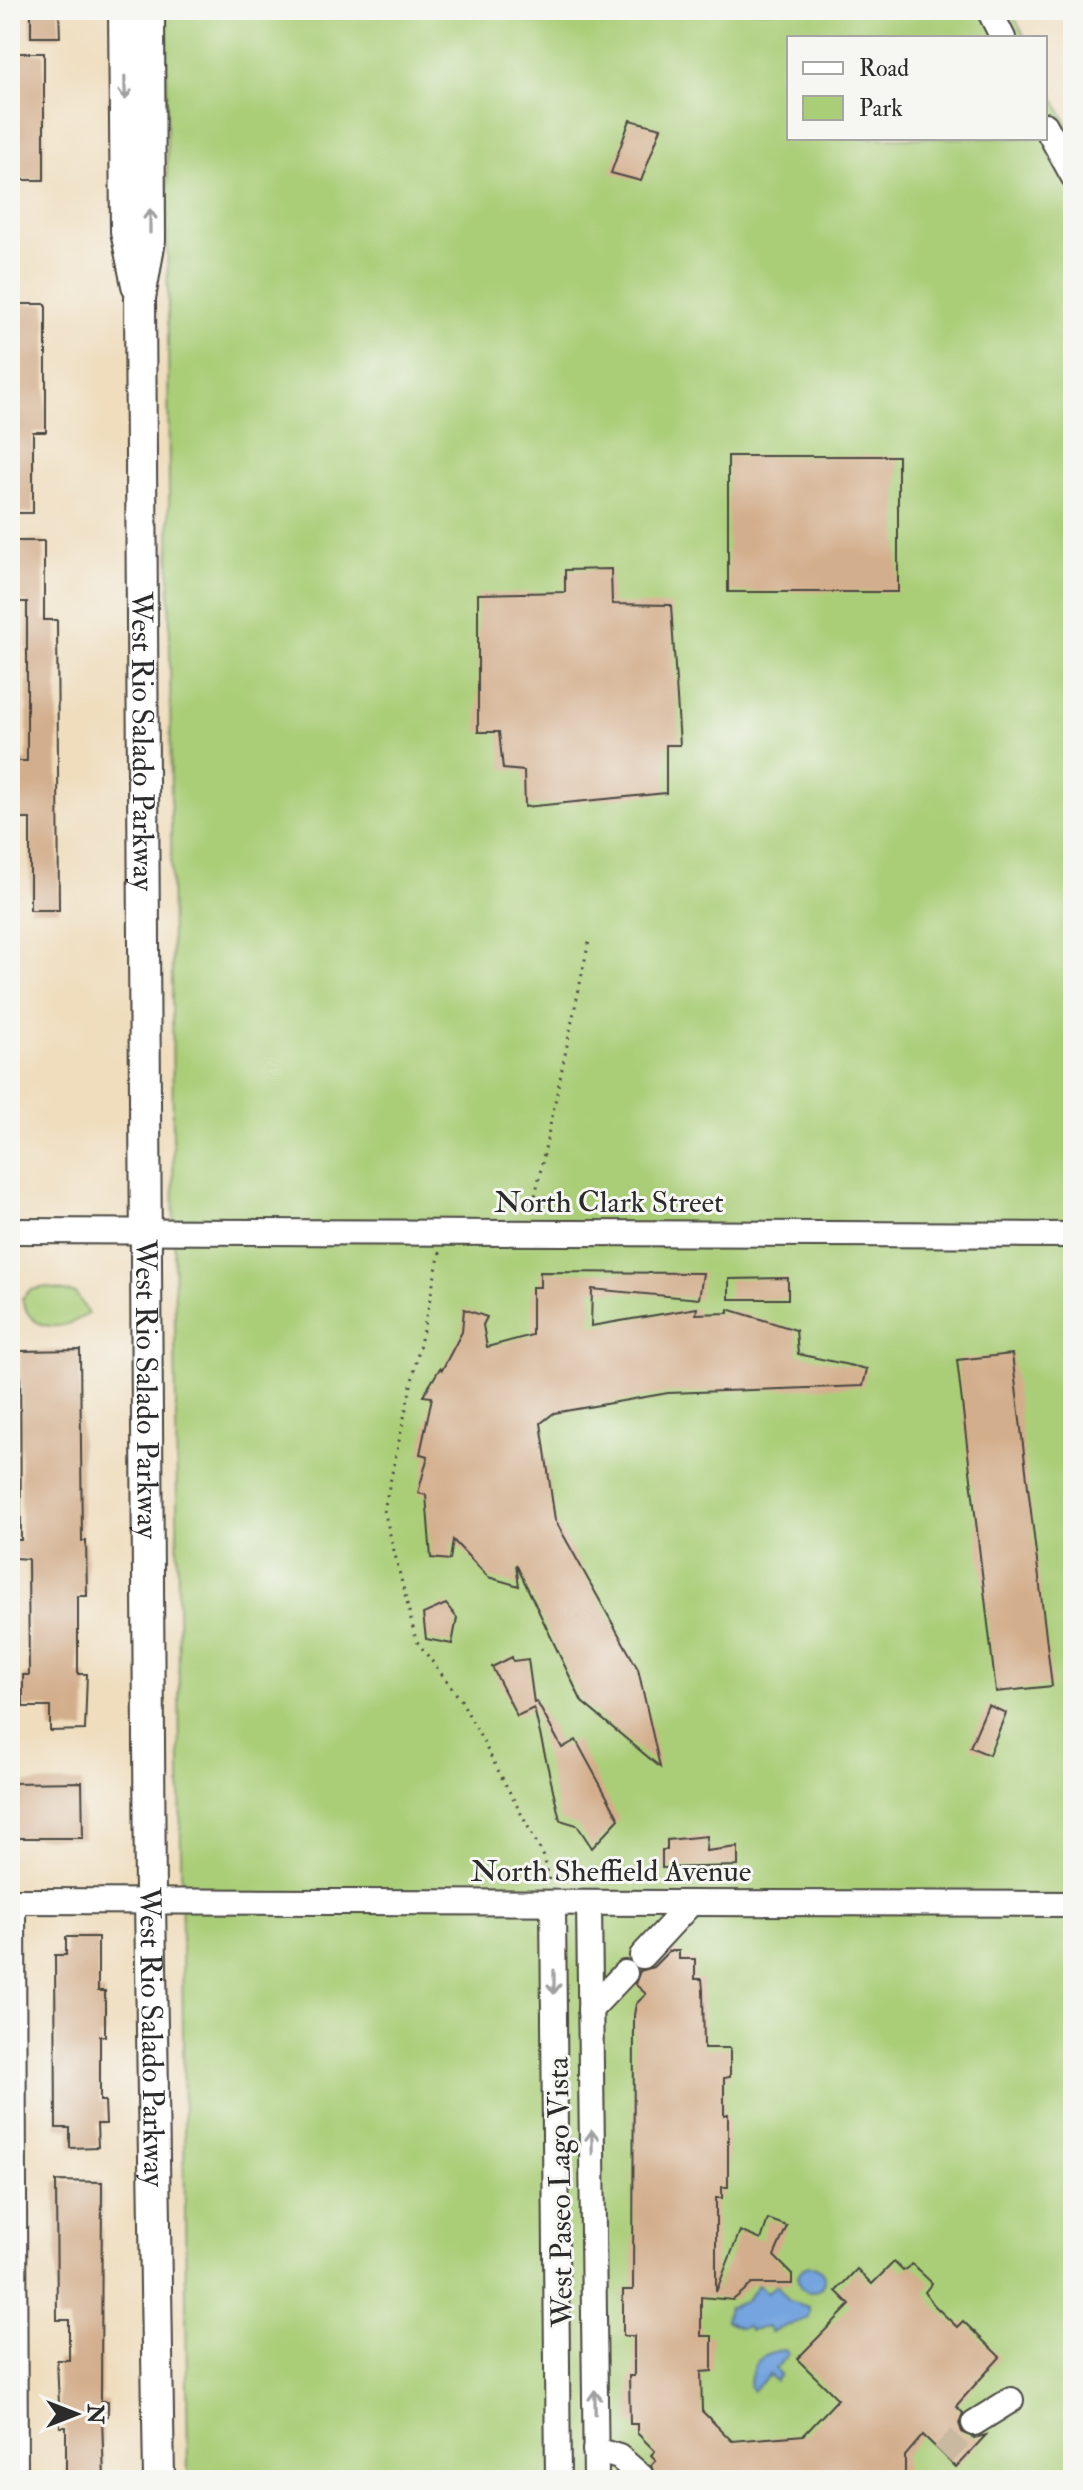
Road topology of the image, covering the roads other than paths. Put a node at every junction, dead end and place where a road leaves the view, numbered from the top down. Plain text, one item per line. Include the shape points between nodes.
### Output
1 (124, 10) edge
2 (149, 10) edge
3 (989, 10) edge
4 (1002, 36) edge
5 (1047, 129) edge
6 (1073, 176) edge
7 (140, 298) junction
8 (10, 1231) edge
9 (148, 1232) junction
10 (1072, 1233) edge
11 (12, 1901) edge
12 (150, 1901) junction
13 (553, 1904) junction
14 (589, 1904) junction
15 (690, 1904) junction
16 (1073, 1904) edge
17 (590, 2010) junction
18 (593, 2228) junction
19 (556, 2229) junction
20 (1011, 2400) dead end
21 (974, 2423) tunnel mouth
22 (595, 2450) junction
23 (641, 2476) dead end
24 (15, 2480) edge
25 (159, 2480) edge
26 (558, 2480) edge
27 (596, 2480) edge

1 -> 7 main road via 126,231
7 -> 2 main road via 150,240
3 - 4 street
5 - 6 street
7 - 9 main road, West Rio Salado Parkway
8 - 9 street, North Clark Street
9 - 10 street, North Clark Street
9 - 12 main road, West Rio Salado Parkway
11 - 12 street, North Sheffield Avenue
11 - 24 street
12 - 13 street, North Sheffield Avenue
12 - 25 main road, West Rio Salado Parkway
13 - 14 street, North Sheffield Avenue
13 -> 19 street, West Paseo Lago Vista
14 - 15 street, North Sheffield Avenue
14 - 17 street, West Paseo Lago Vista
15 - 16 street, North Sheffield Avenue
15 - 17 street
18 -> 17 street, West Paseo Lago Vista
18 - 19 street
22 -> 18 street, West Paseo Lago Vista
19 - 26 street, West Paseo Lago Vista
20 - 21 street
22 - 23 street via 619,2457
22 - 27 street, West Paseo Lago Vista

